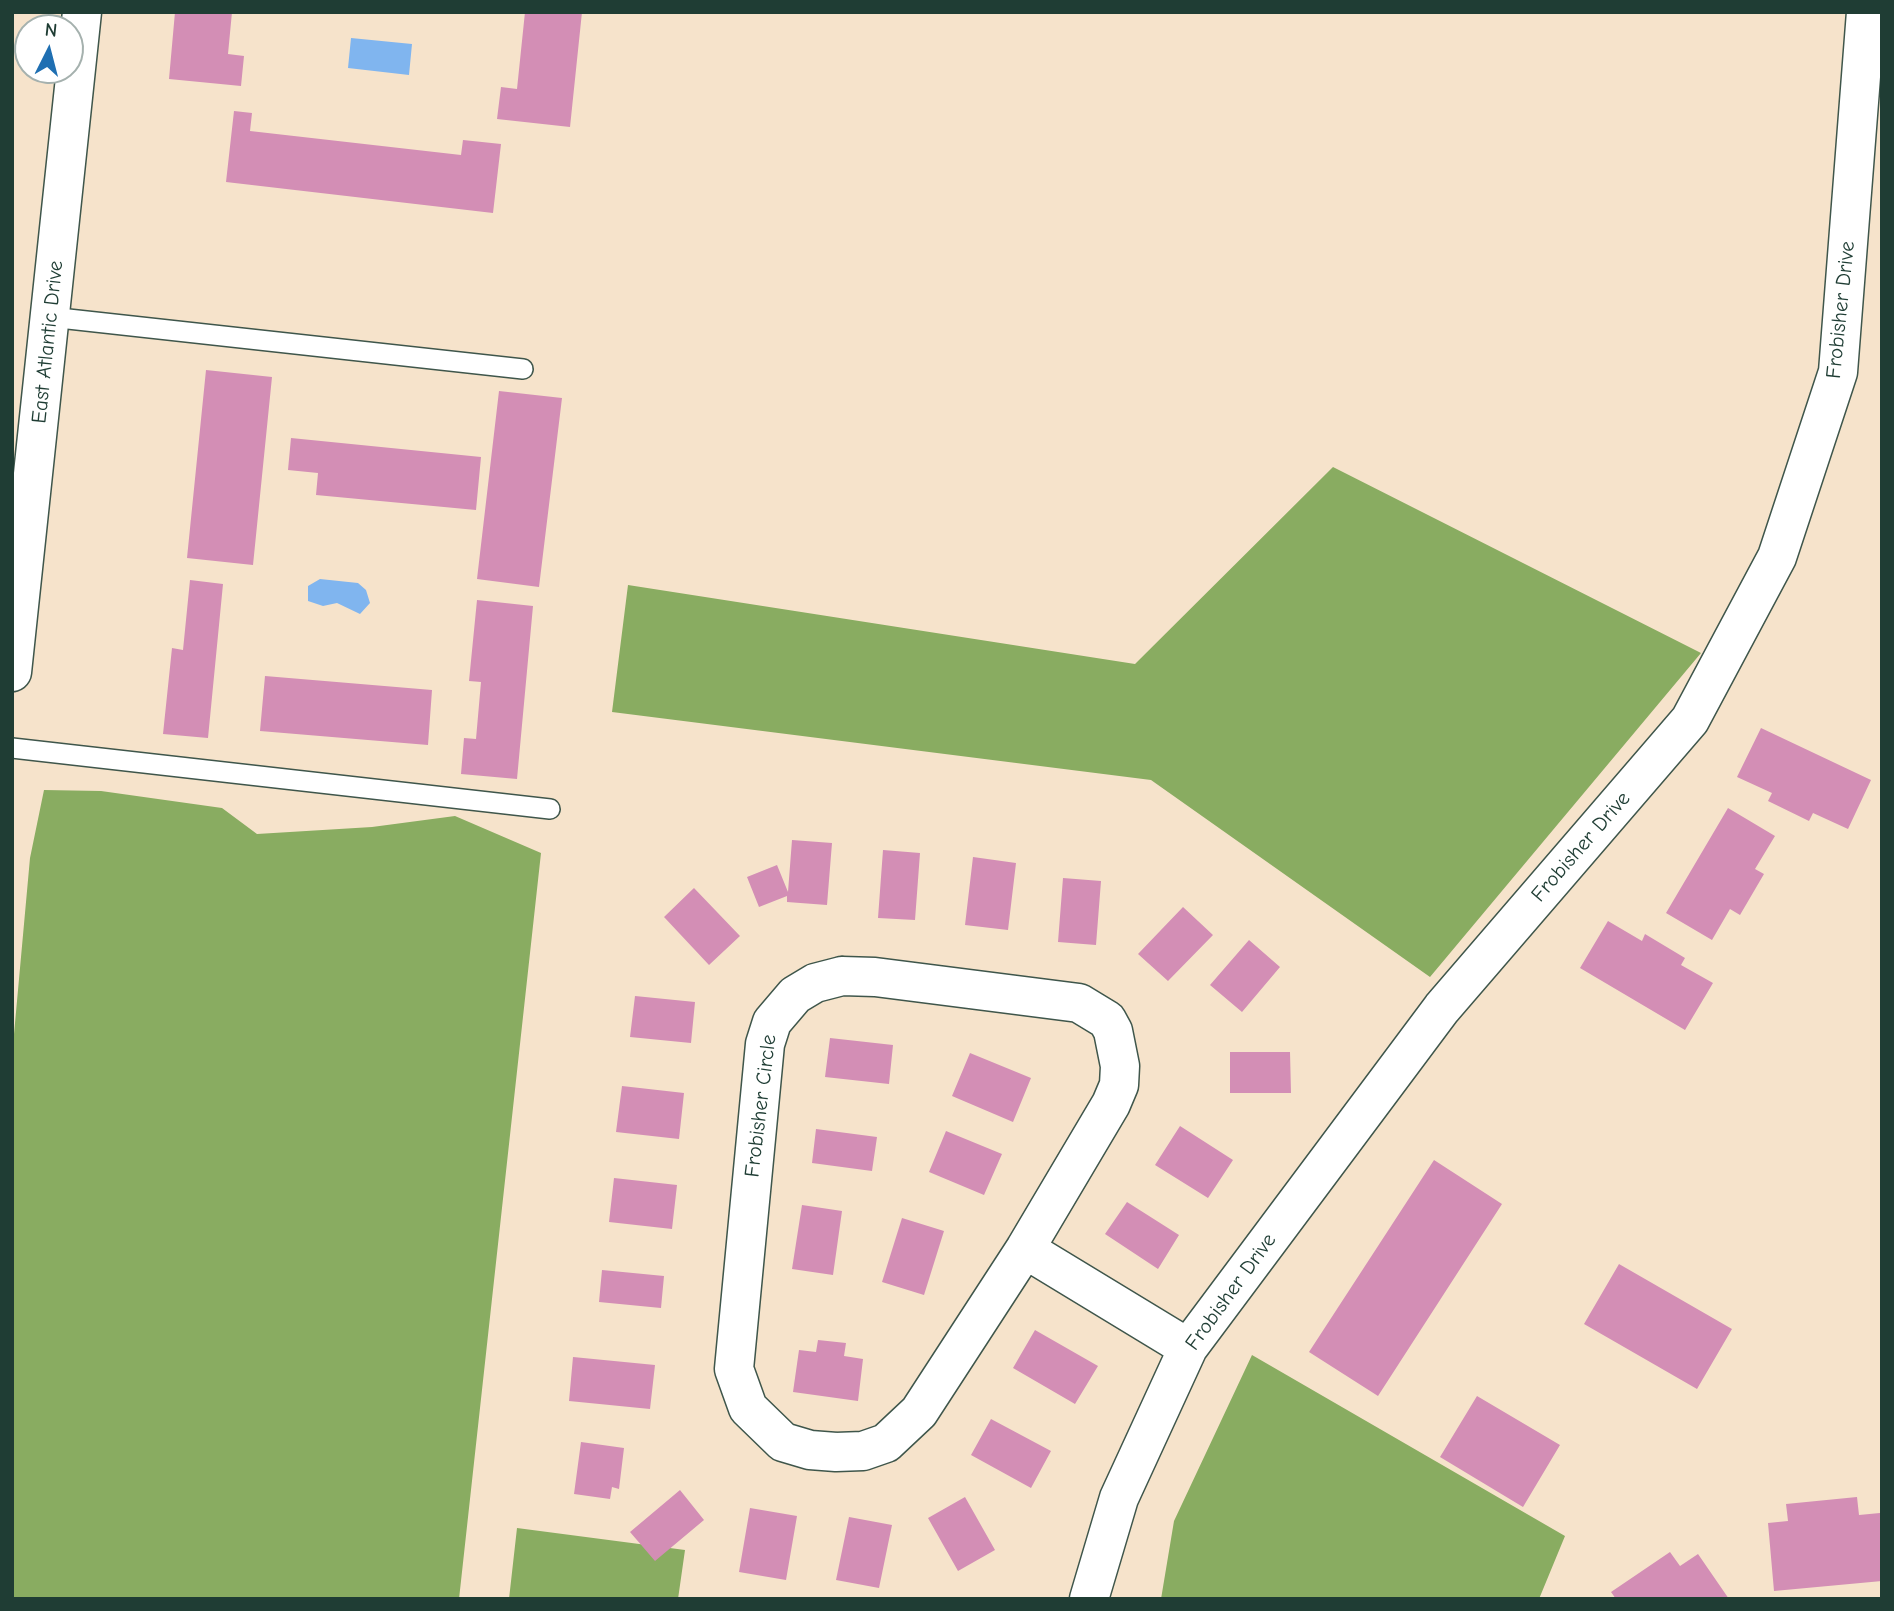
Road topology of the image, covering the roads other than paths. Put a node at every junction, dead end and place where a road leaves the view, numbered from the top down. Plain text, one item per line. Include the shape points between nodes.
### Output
1 (82, 12) edge
2 (1866, 12) edge
3 (50, 317) junction
4 (523, 369) dead end
5 (12, 672) edge
6 (12, 748) edge
7 (550, 808) dead end
8 (1025, 1249) junction
9 (1188, 1348) junction
10 (1089, 1599) edge

1 - 3 street, East Atlantic Drive
2 - 9 street, Frobisher Drive via 1838,372 1777,556 1690,720 1442,1008
3 - 4 lane
3 - 5 street, East Atlantic Drive
6 - 7 lane
8 - 8 street, Frobisher Circle via 1119,1085 1119,1051 1107,1020 1079,1003 875,977 842,976 815,983 795,995 772,1022 765,1044 734,1351 738,1387 764,1427 783,1443 810,1450 863,1451 886,1443 919,1412
8 - 9 street
9 - 10 street, Frobisher Drive via 1119,1498

